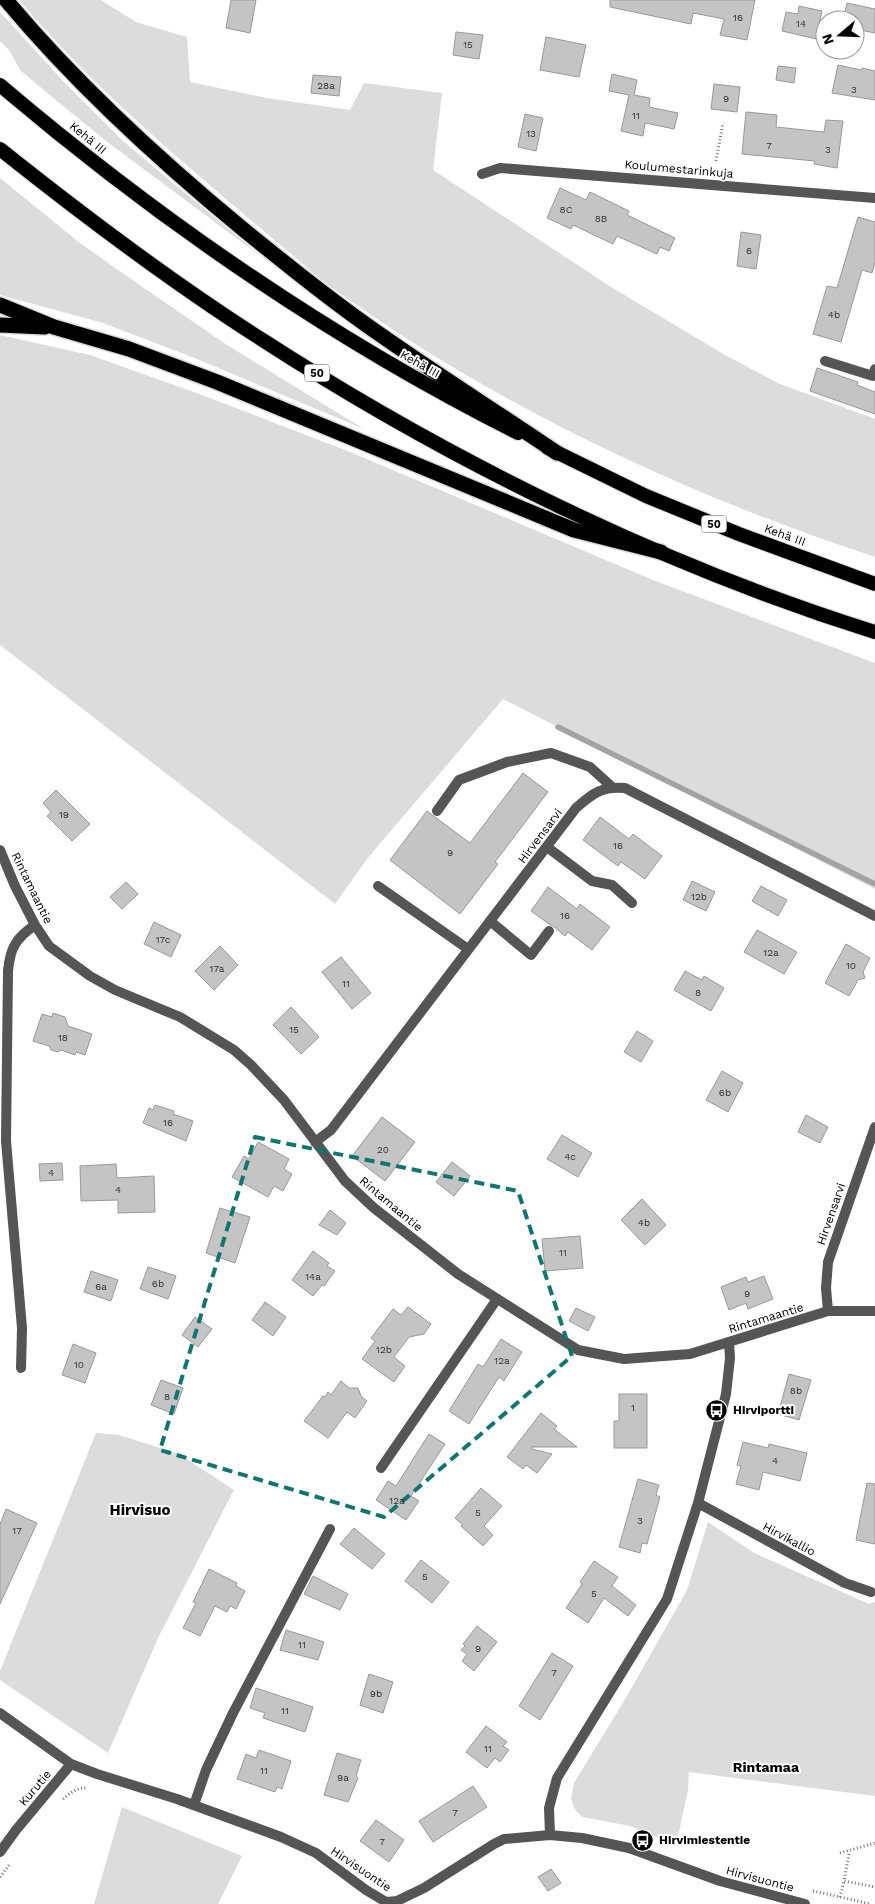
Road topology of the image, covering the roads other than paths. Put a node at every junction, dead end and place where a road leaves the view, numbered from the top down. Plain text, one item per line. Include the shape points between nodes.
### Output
1 (6, 0) edge
2 (0, 85) edge
3 (0, 149) edge
4 (482, 174) dead end
5 (875, 198) edge
6 (0, 305) edge
7 (0, 325) edge
8 (54, 327) junction
9 (825, 361) dead end
10 (874, 374) edge
11 (557, 453) junction
12 (661, 552) junction
13 (875, 584) edge
14 (875, 632) edge
15 (612, 787) junction
16 (437, 811) dead end
17 (547, 847) junction
18 (0, 850) edge
19 (378, 886) dead end
20 (632, 903) dead end
21 (875, 916) edge
22 (490, 921) junction
23 (35, 925) junction
24 (549, 931) dead end
25 (468, 950) junction
26 (875, 1127) edge
27 (316, 1142) junction
28 (497, 1299) junction
29 (828, 1311) junction
30 (875, 1311) edge
31 (729, 1342) junction
32 (21, 1368) dead end
33 (381, 1468) dead end
34 (698, 1503) junction
35 (330, 1529) dead end
36 (871, 1592) dead end
37 (0, 1713) edge
38 (71, 1764) junction
39 (194, 1805) junction
40 (550, 1834) junction
41 (0, 1852) edge
42 (385, 1903) edge
43 (805, 1904) edge

1 - 11 highway via 43,45 110,112 270,251 387,340
2 - 11 highway, Kehä III / 50 via 126,187 294,305 383,361
3 - 12 highway, 50 via 90,220 261,339 440,445 577,515
4 - 5 street, Koulumestarinkuja via 500,168
6 - 8 highway
7 - 8 highway
8 - 12 highway via 129,349 217,382 574,530
9 - 10 street
11 - 13 highway, Kehä III / 50 via 646,496
12 - 14 highway, 50 via 741,585
15 - 16 street via 590,767 551,753 507,762 459,780
15 - 17 street, Hirvensarvi via 592,794 576,808
15 - 21 street via 626,788
17 - 20 street via 592,882 612,885
17 - 22 street, Hirvensarvi
18 - 23 street, Rintamaantie
19 - 25 street
22 - 24 street via 531,956
22 - 25 street, Hirvensarvi
23 - 27 street, Rintamaantie via 49,946 90,976 180,1017 234,1050 284,1100
23 - 32 street via 21,935 10,954 8,971 6,1141 22,1328
25 - 27 street, Hirvensarvi via 331,1130
26 - 29 street, Hirvensarvi via 828,1262
27 - 28 street, Rintamaantie via 345,1181 374,1208 458,1274
28 - 31 street, Rintamaantie via 578,1350 600,1356 624,1359 690,1354
28 - 33 street
29 - 30 street, Rintamaantie
29 - 31 street, Rintamaantie
31 - 34 street via 726,1394
34 - 36 street, Hirvikallio via 845,1583
34 - 40 street via 667,1599 557,1778 550,1808
35 - 39 street via 229,1721
37 - 38 street, Hirvisuontie
38 - 39 street, Hirvisuontie
38 - 41 street, Kurutie
39 - 42 street, Hirvisuontie via 281,1836 316,1853
40 - 42 street, Hirvisuontie via 504,1839 424,1888
40 - 43 street, Hirvisuontie via 629,1848 720,1881

